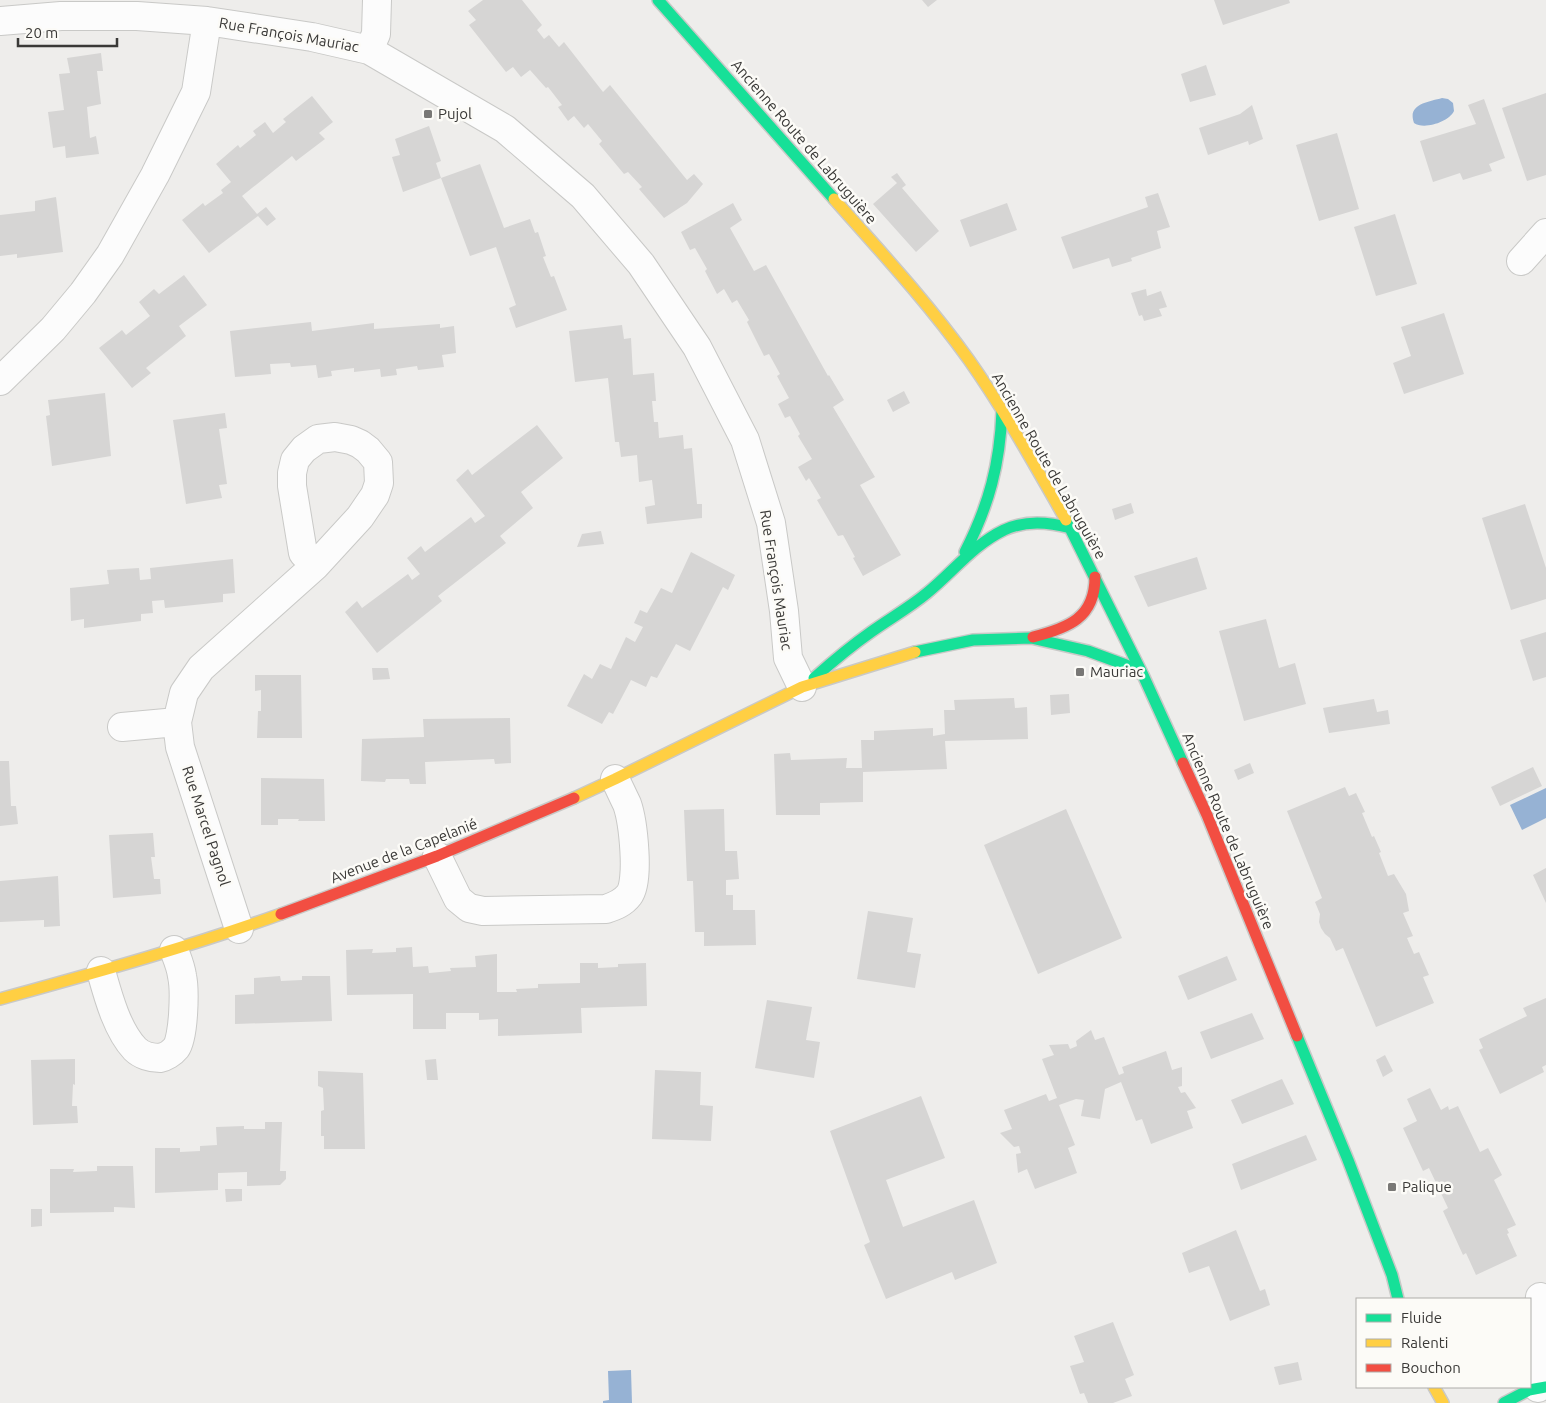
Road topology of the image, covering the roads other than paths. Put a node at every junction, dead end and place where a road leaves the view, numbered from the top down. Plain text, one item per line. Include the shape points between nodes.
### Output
1 (378, 0) edge
2 (658, 0) edge
3 (207, 20) junction
4 (0, 21) edge
5 (369, 50) junction
6 (1546, 233) edge
7 (1521, 261) dead end
8 (0, 381) edge
9 (1002, 411) junction
10 (1071, 528) junction
11 (961, 560) junction
12 (316, 566) dead end
13 (1095, 577) junction
14 (1031, 638) junction
15 (1143, 674) junction
16 (802, 687) junction
17 (178, 722) junction
18 (122, 727) dead end
19 (615, 779) junction
20 (437, 856) junction
21 (238, 929) junction
22 (174, 950) junction
23 (101, 972) junction
24 (0, 999) edge
25 (1392, 1275) junction
26 (1540, 1297) dead end
27 (1398, 1298) edge
28 (1405, 1298) edge
29 (1435, 1388) edge
30 (1534, 1388) edge
31 (1444, 1403) edge
32 (1504, 1403) edge

1 - 5 street via 376,34
2 - 9 street, Ancienne Route de Labruguière via 920,296
3 - 4 street, Rue François Mauriac via 61,16
3 - 5 street, Rue François Mauriac
3 - 8 street via 196,92 110,255 53,329
5 - 16 street, Rue François Mauriac via 505,129 583,196 646,271 697,347 745,440 771,523 788,658
6 - 7 street
9 - 10 street, Ancienne Route de Labruguière
9 - 11 street via 997,474 978,528
10 - 11 street via 1055,523 1020,524 983,541
10 - 13 street, Ancienne Route de Labruguière
11 - 16 street via 924,595
12 - 17 street, Rue Marcel Pagnol via 201,668 184,693
13 - 14 street via 1093,597 1085,613 1058,630
13 - 15 street, Ancienne Route de Labruguière
14 - 15 street via 1088,651
14 - 16 street via 945,645
15 - 25 street, Ancienne Route de Labruguière via 1210,824
16 - 19 street, Avenue de la Capelanié
17 - 18 street
17 - 21 street, Rue Marcel Pagnol via 180,747
19 - 20 street, Avenue de la Capelanié
19 - 20 street via 627,805 634,835 634,884 630,895 620,904 606,909 483,911 469,908 458,899
20 - 21 street, Avenue de la Capelanié
21 - 22 street, Avenue de la Capelanié
22 - 23 street, Avenue de la Capelanié
22 - 23 street via 182,976 182,1022 176,1048 161,1058 142,1055 134,1048 111,1004
23 - 24 street, Avenue de la Capelanié
25 - 27 street
25 - 28 street
26 - 30 street via 1533,1352
29 - 31 street
30 - 32 street

